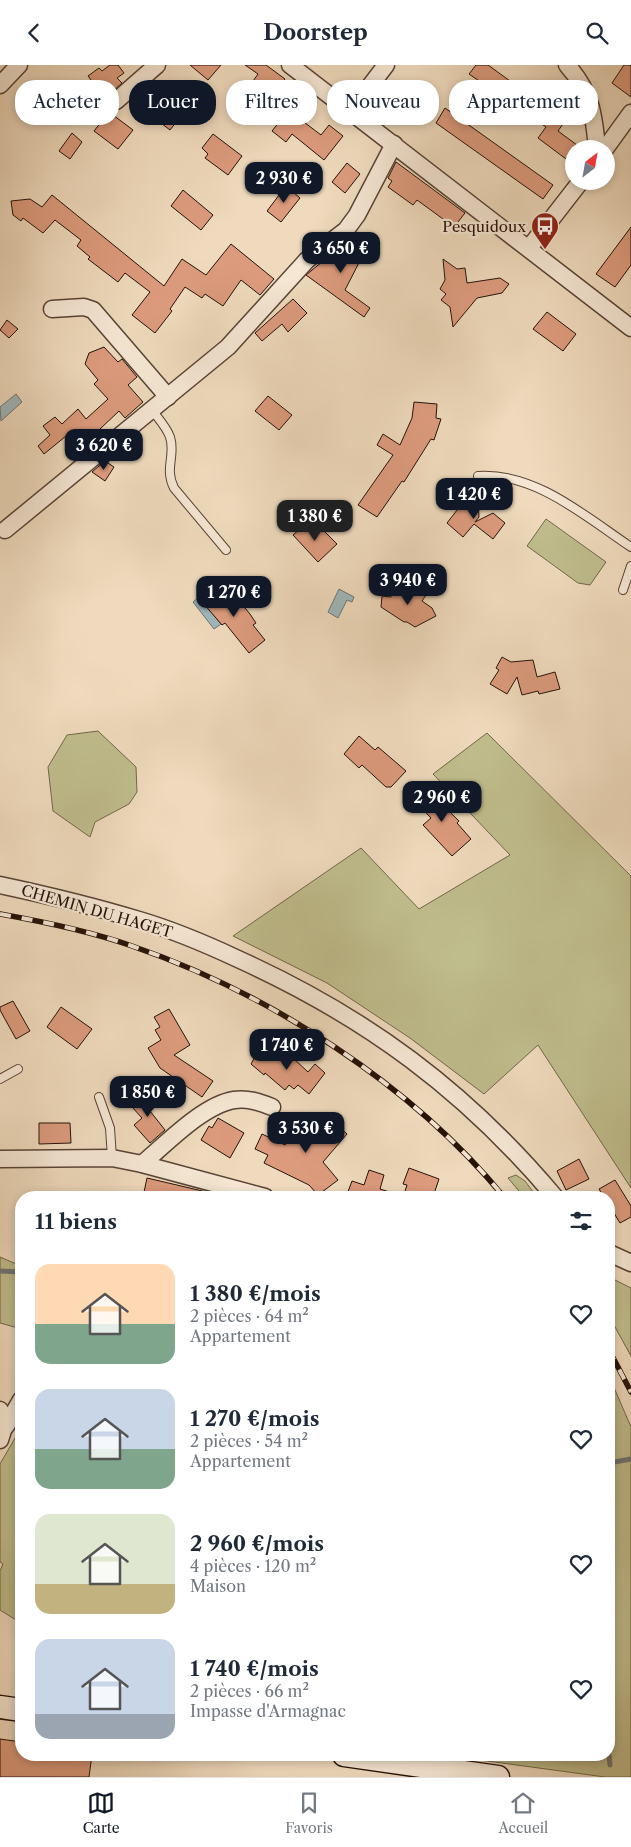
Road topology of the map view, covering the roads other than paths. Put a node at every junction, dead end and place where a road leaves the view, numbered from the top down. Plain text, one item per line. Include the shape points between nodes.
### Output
1 (19, 65) edge
2 (157, 65) edge
3 (290, 65) edge
4 (386, 65) edge
5 (567, 65) edge
6 (375, 80) edge
7 (0, 85) edge
8 (327, 93) edge
9 (119, 98) edge
10 (631, 113) edge
11 (369, 125) edge
12 (596, 140) edge
13 (612, 140) edge
14 (394, 145) junction
15 (574, 190) edge
16 (529, 248) junction
17 (52, 309) dead end
18 (631, 328) edge
19 (168, 397) junction
20 (152, 410) junction
21 (478, 475) dead end
22 (3, 533) edge
23 (631, 547) edge
24 (226, 550) dead end
25 (631, 566) edge
26 (623, 590) dead end
27 (0, 885) edge
28 (18, 1069) dead end
29 (0, 1079) edge
30 (98, 1097) dead end
31 (272, 1107) dead end
32 (112, 1158) junction
33 (0, 1159) edge
34 (142, 1164) junction
35 (243, 1191) edge
36 (550, 1191) edge
37 (615, 1256) edge
38 (631, 1263) edge
39 (0, 1411) edge
40 (15, 1411) edge
41 (3, 1433) edge
42 (0, 1707) edge
43 (15, 1709) edge
44 (374, 1761) edge
45 (498, 1777) edge

1 - 7 street
2 - 9 street
3 - 8 street
4 - 6 street
5 - 12 street via 589,99 594,112
10 - 13 street
11 - 14 street
14 - 16 street
14 - 19 street via 346,230 307,261 228,347
15 - 16 street
16 - 18 street
17 - 19 street via 84,307 93,310
19 - 20 street
20 - 22 street
20 - 24 lane via 170,435 169,477 174,488
21 - 23 lane via 524,483 569,505
25 - 26 lane
27 - 36 street, CHEMIN DU HAGET via 141,920 201,942 326,1003 385,1039 440,1081 510,1145
28 - 29 lane
30 - 32 lane via 110,1127
31 - 34 street via 250,1100 225,1102 209,1109
32 - 33 street
32 - 34 street
34 - 35 street
37 - 38 street
39 - 41 street via 6,1421
40 - 41 street
42 - 43 main road
44 - 45 main road

